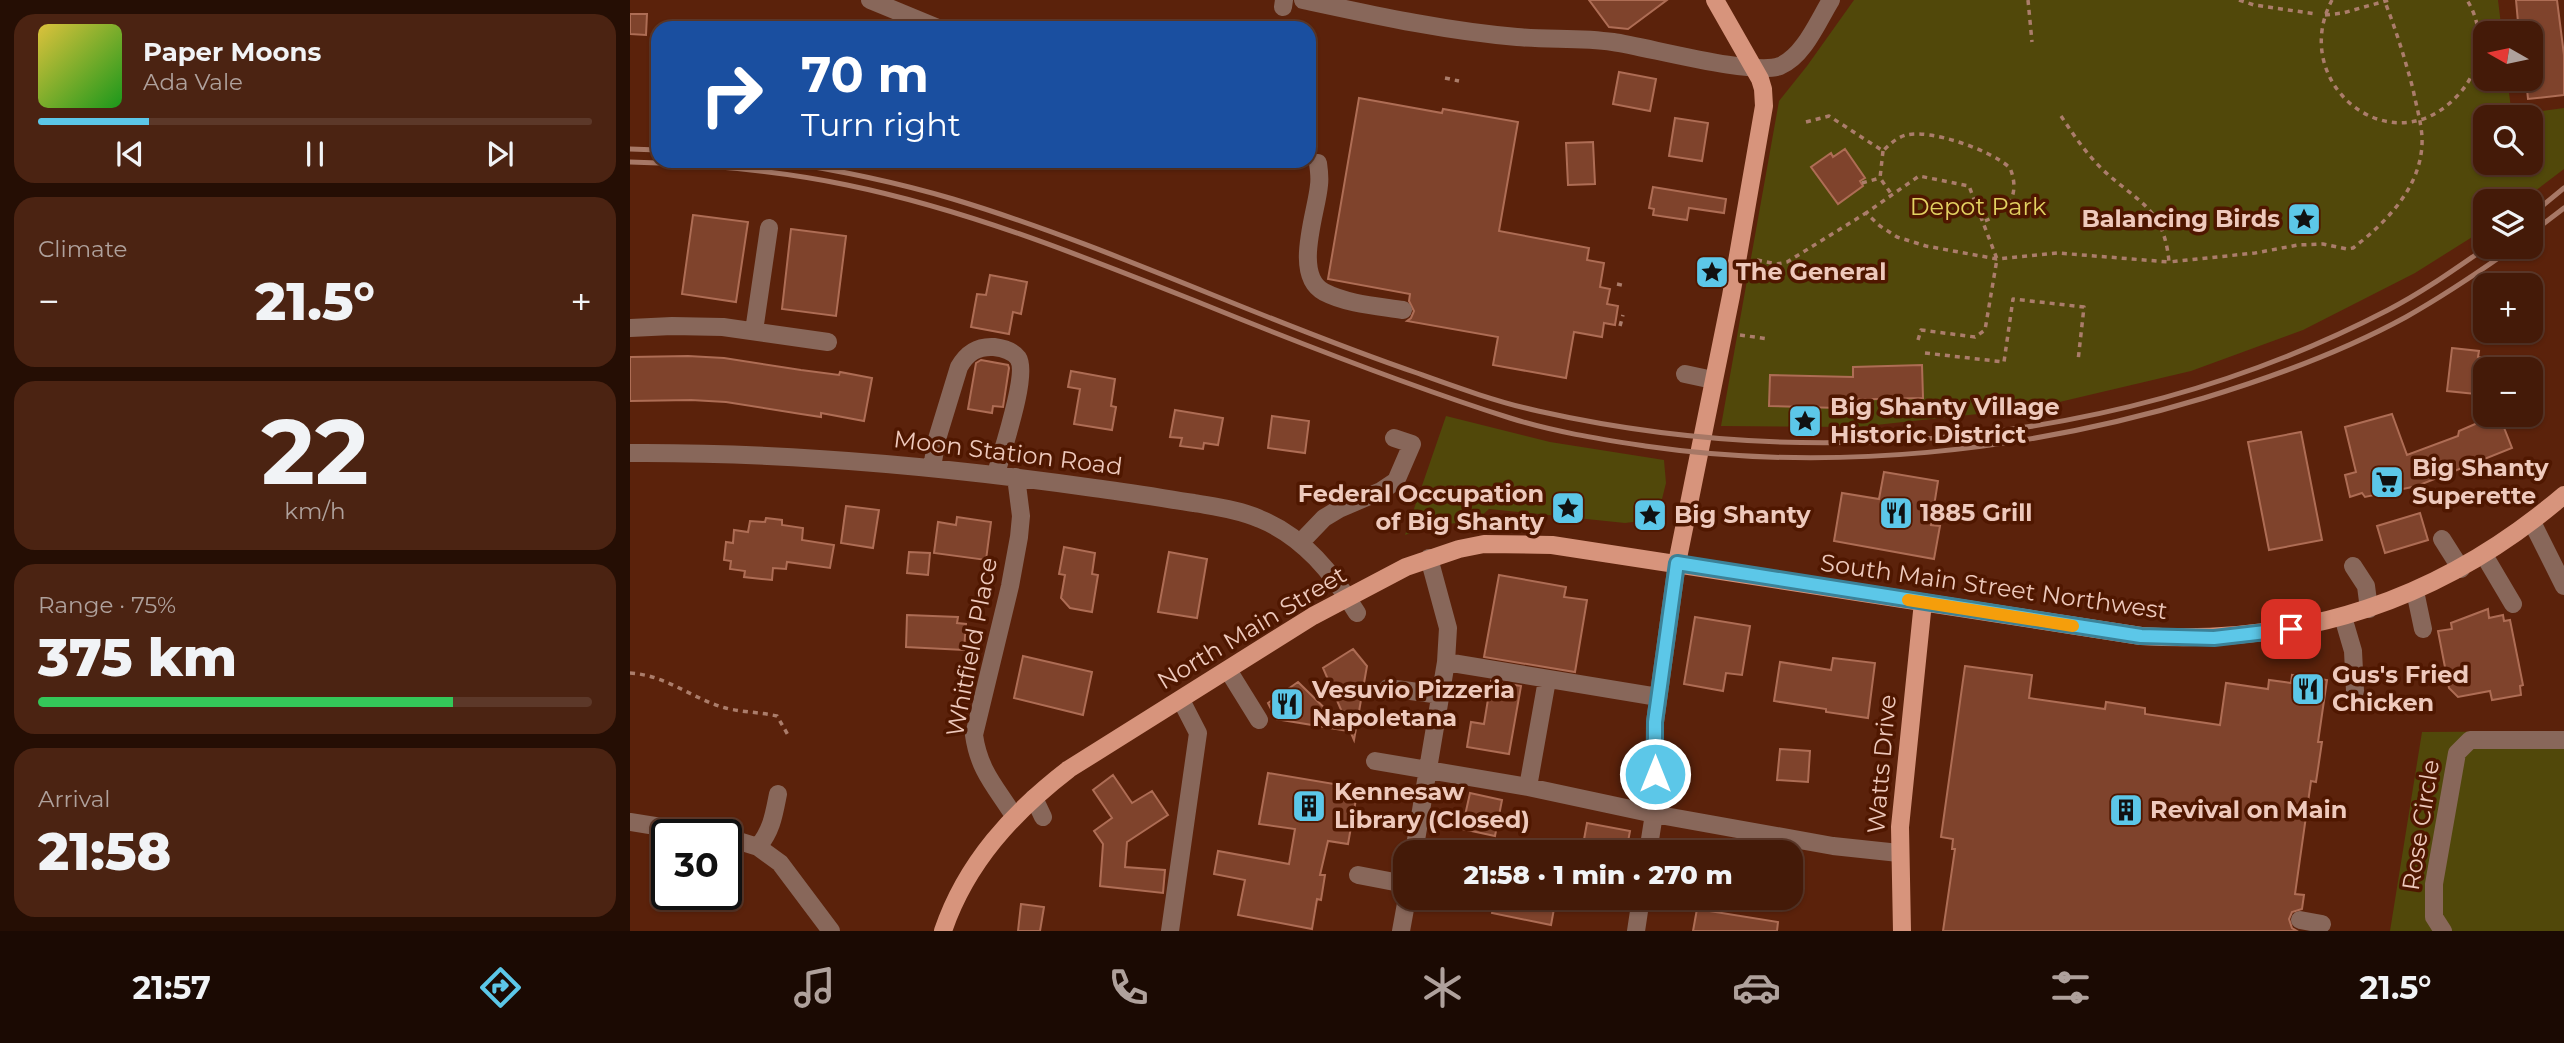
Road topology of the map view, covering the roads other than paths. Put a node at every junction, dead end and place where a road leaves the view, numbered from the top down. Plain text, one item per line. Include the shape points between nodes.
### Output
1 (870, 0) edge
2 (1303, 0) edge
3 (1715, 0) edge
4 (1831, 0) edge
5 (921, 21) edge
6 (1754, 68) junction
7 (1318, 163) dead end
8 (769, 229) dead end
9 (1403, 310) dead end
10 (630, 328) edge
11 (754, 331) junction
12 (828, 342) dead end
13 (1685, 374) dead end
14 (1713, 380) junction
15 (1394, 438) dead end
16 (630, 453) edge
17 (932, 467) junction
18 (996, 474) junction
19 (1016, 477) junction
20 (2564, 495) edge
21 (2532, 522) junction
22 (2442, 539) dead end
23 (1300, 543) junction
24 (2484, 555) junction
25 (1429, 558) junction
26 (1677, 563) junction
27 (2353, 566) dead end
28 (2461, 569) junction
29 (2564, 586) edge
30 (2415, 591) junction
31 (1347, 596) junction
32 (1923, 602) junction
33 (2513, 604) dead end
34 (2369, 609) junction
35 (1357, 613) dead end
36 (2343, 617) junction
37 (2423, 629) dead end
38 (1446, 662) junction
39 (1228, 670) junction
40 (1547, 680) junction
41 (1388, 688) dead end
42 (2356, 691) dead end
43 (1441, 695) junction
44 (1658, 697) junction
45 (1181, 700) junction
46 (1259, 720) dead end
47 (2564, 740) edge
48 (1376, 761) dead end
49 (1429, 769) junction
50 (1528, 786) junction
51 (778, 794) dead end
52 (1034, 798) junction
53 (1654, 814) junction
54 (1014, 816) junction
55 (1044, 817) dead end
56 (630, 822) edge
57 (651, 827) edge
58 (1417, 840) edge
59 (1650, 840) edge
60 (742, 845) edge
61 (758, 847) junction
62 (1899, 853) junction
63 (1358, 875) dead end
64 (1393, 882) edge
65 (1405, 910) edge
66 (1639, 910) edge
67 (2300, 920) dead end
68 (2322, 924) dead end
69 (831, 931) edge
70 (943, 931) edge
71 (1170, 931) edge
72 (1401, 931) edge
73 (1636, 931) edge
74 (1902, 931) edge
75 (2444, 931) edge

1 - 5 street
2 - 6 street via 1343,13 1517,37 1611,41
3 - 6 main road
4 - 6 street via 1796,56 1779,66
6 - 14 main road via 1763,89 1763,116
7 - 9 street via 1309,276 1321,290 1344,299
8 - 11 street
10 - 11 street
11 - 12 street
13 - 14 street
14 - 26 main road
15 - 23 street via 1412,444 1396,481 1324,518
16 - 17 street, Moon Station Road
17 - 18 street, Moon Station Road
17 - 18 street via 959,367 965,357 984,346 1001,348 1018,358 1021,366
18 - 19 street, Moon Station Road
19 - 23 street, Moon Station Road via 1224,509 1259,518
19 - 54 street, Whitfield Place via 1019,537 974,736 988,780
20 - 21 main road, South Main Street Northwest
21 - 24 main road, South Main Street Northwest
21 - 29 street
22 - 28 street
23 - 31 street, Moon Station Road
24 - 28 main road, South Main Street Northwest
24 - 33 street
25 - 26 main road, North Main Street via 1484,544 1523,543
25 - 31 main road, North Main Street
25 - 38 street via 1448,628
26 - 32 main road, South Main Street Northwest
26 - 44 street
27 - 34 street via 2366,586
28 - 30 main road, South Main Street Northwest
30 - 34 main road, South Main Street Northwest
30 - 37 street
31 - 35 street, Moon Station Road
31 - 39 main road, North Main Street
32 - 36 main road, South Main Street Northwest via 2178,639 2259,634
32 - 62 main road, Watts Drive
34 - 36 main road, South Main Street Northwest
36 - 42 street via 2353,651
38 - 40 street
38 - 43 street
39 - 45 main road, North Main Street
39 - 46 street
40 - 44 street
40 - 50 street
41 - 43 street
43 - 49 street
44 - 53 street via 1661,751
45 - 52 main road, North Main Street via 1069,769
45 - 71 street via 1198,733
47 - 75 street, Rose Circle via 2470,740 2457,753 2434,884 2434,918
48 - 49 street
49 - 50 street
49 - 58 street
50 - 53 street
51 - 61 street via 773,822
52 - 54 main road, North Main Street
52 - 55 street
53 - 59 street
53 - 62 street via 1830,852
54 - 70 main road, North Main Street via 972,869
56 - 57 street
60 - 61 street
61 - 69 street via 780,863
62 - 74 main road, Watts Drive
63 - 64 street
65 - 72 street
66 - 73 street
67 - 68 street

